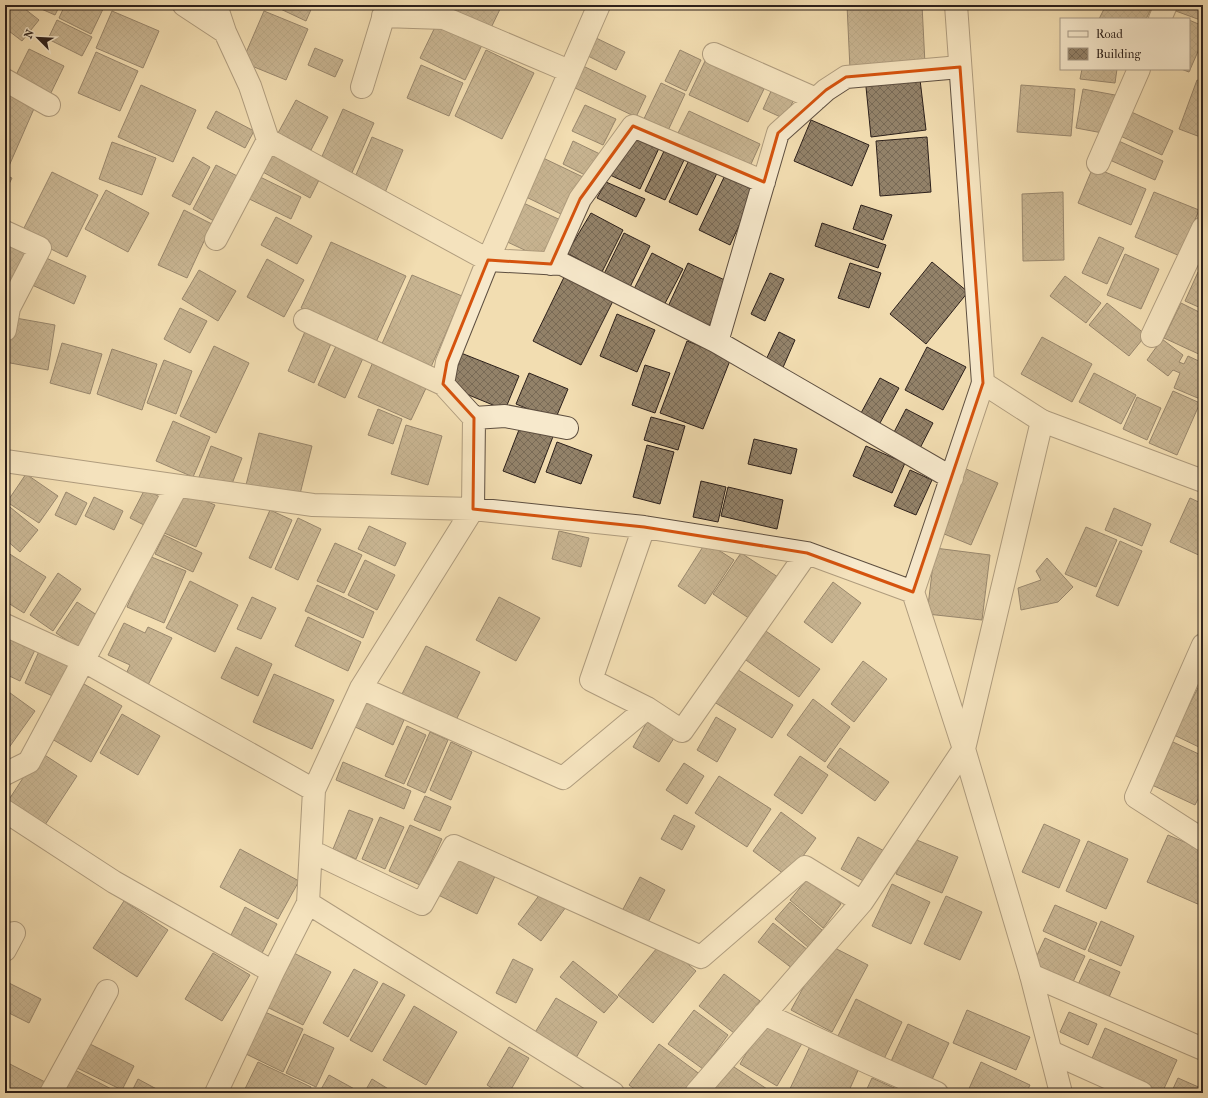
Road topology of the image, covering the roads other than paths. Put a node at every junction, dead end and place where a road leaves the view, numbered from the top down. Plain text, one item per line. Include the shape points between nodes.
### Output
1 (184, 5) edge
2 (216, 5) edge
3 (599, 5) edge
4 (956, 5) edge
5 (1166, 5) edge
6 (385, 11) edge
7 (1160, 18) edge
8 (225, 32) junction
9 (714, 54) dead end
10 (960, 67) junction
11 (1139, 70) edge
12 (569, 71) junction
13 (5, 80) edge
14 (362, 87) dead end
15 (816, 99) junction
16 (49, 106) dead end
17 (268, 140) junction
18 (1098, 163) dead end
19 (764, 182) junction
20 (1203, 228) edge
21 (5, 232) edge
22 (216, 239) dead end
23 (488, 260) junction
24 (551, 264) junction
25 (305, 320) dead end
26 (5, 330) edge
27 (1152, 336) dead end
28 (717, 342) junction
29 (983, 383) junction
30 (443, 384) junction
31 (474, 418) junction
32 (1042, 421) junction
33 (567, 428) dead end
34 (5, 461) edge
35 (952, 478) junction
36 (1203, 481) edge
37 (177, 486) junction
38 (473, 509) junction
39 (644, 527) junction
40 (807, 553) junction
41 (913, 592) junction
42 (5, 625) edge
43 (1203, 645) edge
44 (84, 660) junction
45 (361, 688) junction
46 (647, 708) junction
47 (964, 749) junction
48 (5, 774) edge
49 (314, 790) junction
50 (5, 810) edge
51 (1203, 840) edge
52 (311, 851) junction
53 (862, 902) junction
54 (308, 903) junction
55 (273, 972) junction
56 (1031, 975) junction
57 (107, 991) dead end
58 (764, 1014) junction
59 (1203, 1049) edge
60 (1051, 1052) junction
61 (51, 1093) edge
62 (216, 1093) edge
63 (613, 1093) edge
64 (696, 1093) edge
65 (937, 1093) edge
66 (1061, 1093) edge
67 (1142, 1093) edge

1 - 8 street
2 - 8 street
3 - 12 street
4 - 10 street
5 - 7 street
6 - 12 street via 444,18
6 - 14 street
8 - 17 street via 250,86
9 - 15 street
10 - 15 street via 846,77
10 - 29 street
11 - 18 street
12 - 23 street
13 - 16 street
15 - 19 street via 778,133
17 - 22 street
17 - 23 street
19 - 24 street via 633,126 580,199
19 - 28 street
20 - 27 street
21 - 26 street via 40,248 9,308
23 - 24 street
23 - 30 street via 447,362
24 - 28 street via 562,264
25 - 30 street
28 - 35 street
29 - 32 street
29 - 35 street
30 - 31 street
31 - 33 street via 505,416
31 - 38 street
32 - 36 street
32 - 47 street
34 - 37 street
35 - 41 street
37 - 38 street via 313,505
37 - 44 street
38 - 39 street
38 - 45 street
39 - 40 street
39 - 46 street via 591,680
40 - 41 street
40 - 46 street via 682,731
41 - 47 street
42 - 44 street
43 - 51 street via 1136,797
44 - 48 street via 29,762
44 - 49 street
45 - 46 street via 563,778
45 - 49 street
47 - 53 street
47 - 56 street
49 - 52 street
50 - 55 street via 114,882
52 - 53 street via 422,904 454,846 701,957 805,867
52 - 54 street
53 - 58 street
54 - 55 street
54 - 63 street
55 - 62 street
56 - 59 street
56 - 60 street
57 - 61 street
58 - 64 street
58 - 65 street
60 - 66 street
60 - 67 street

